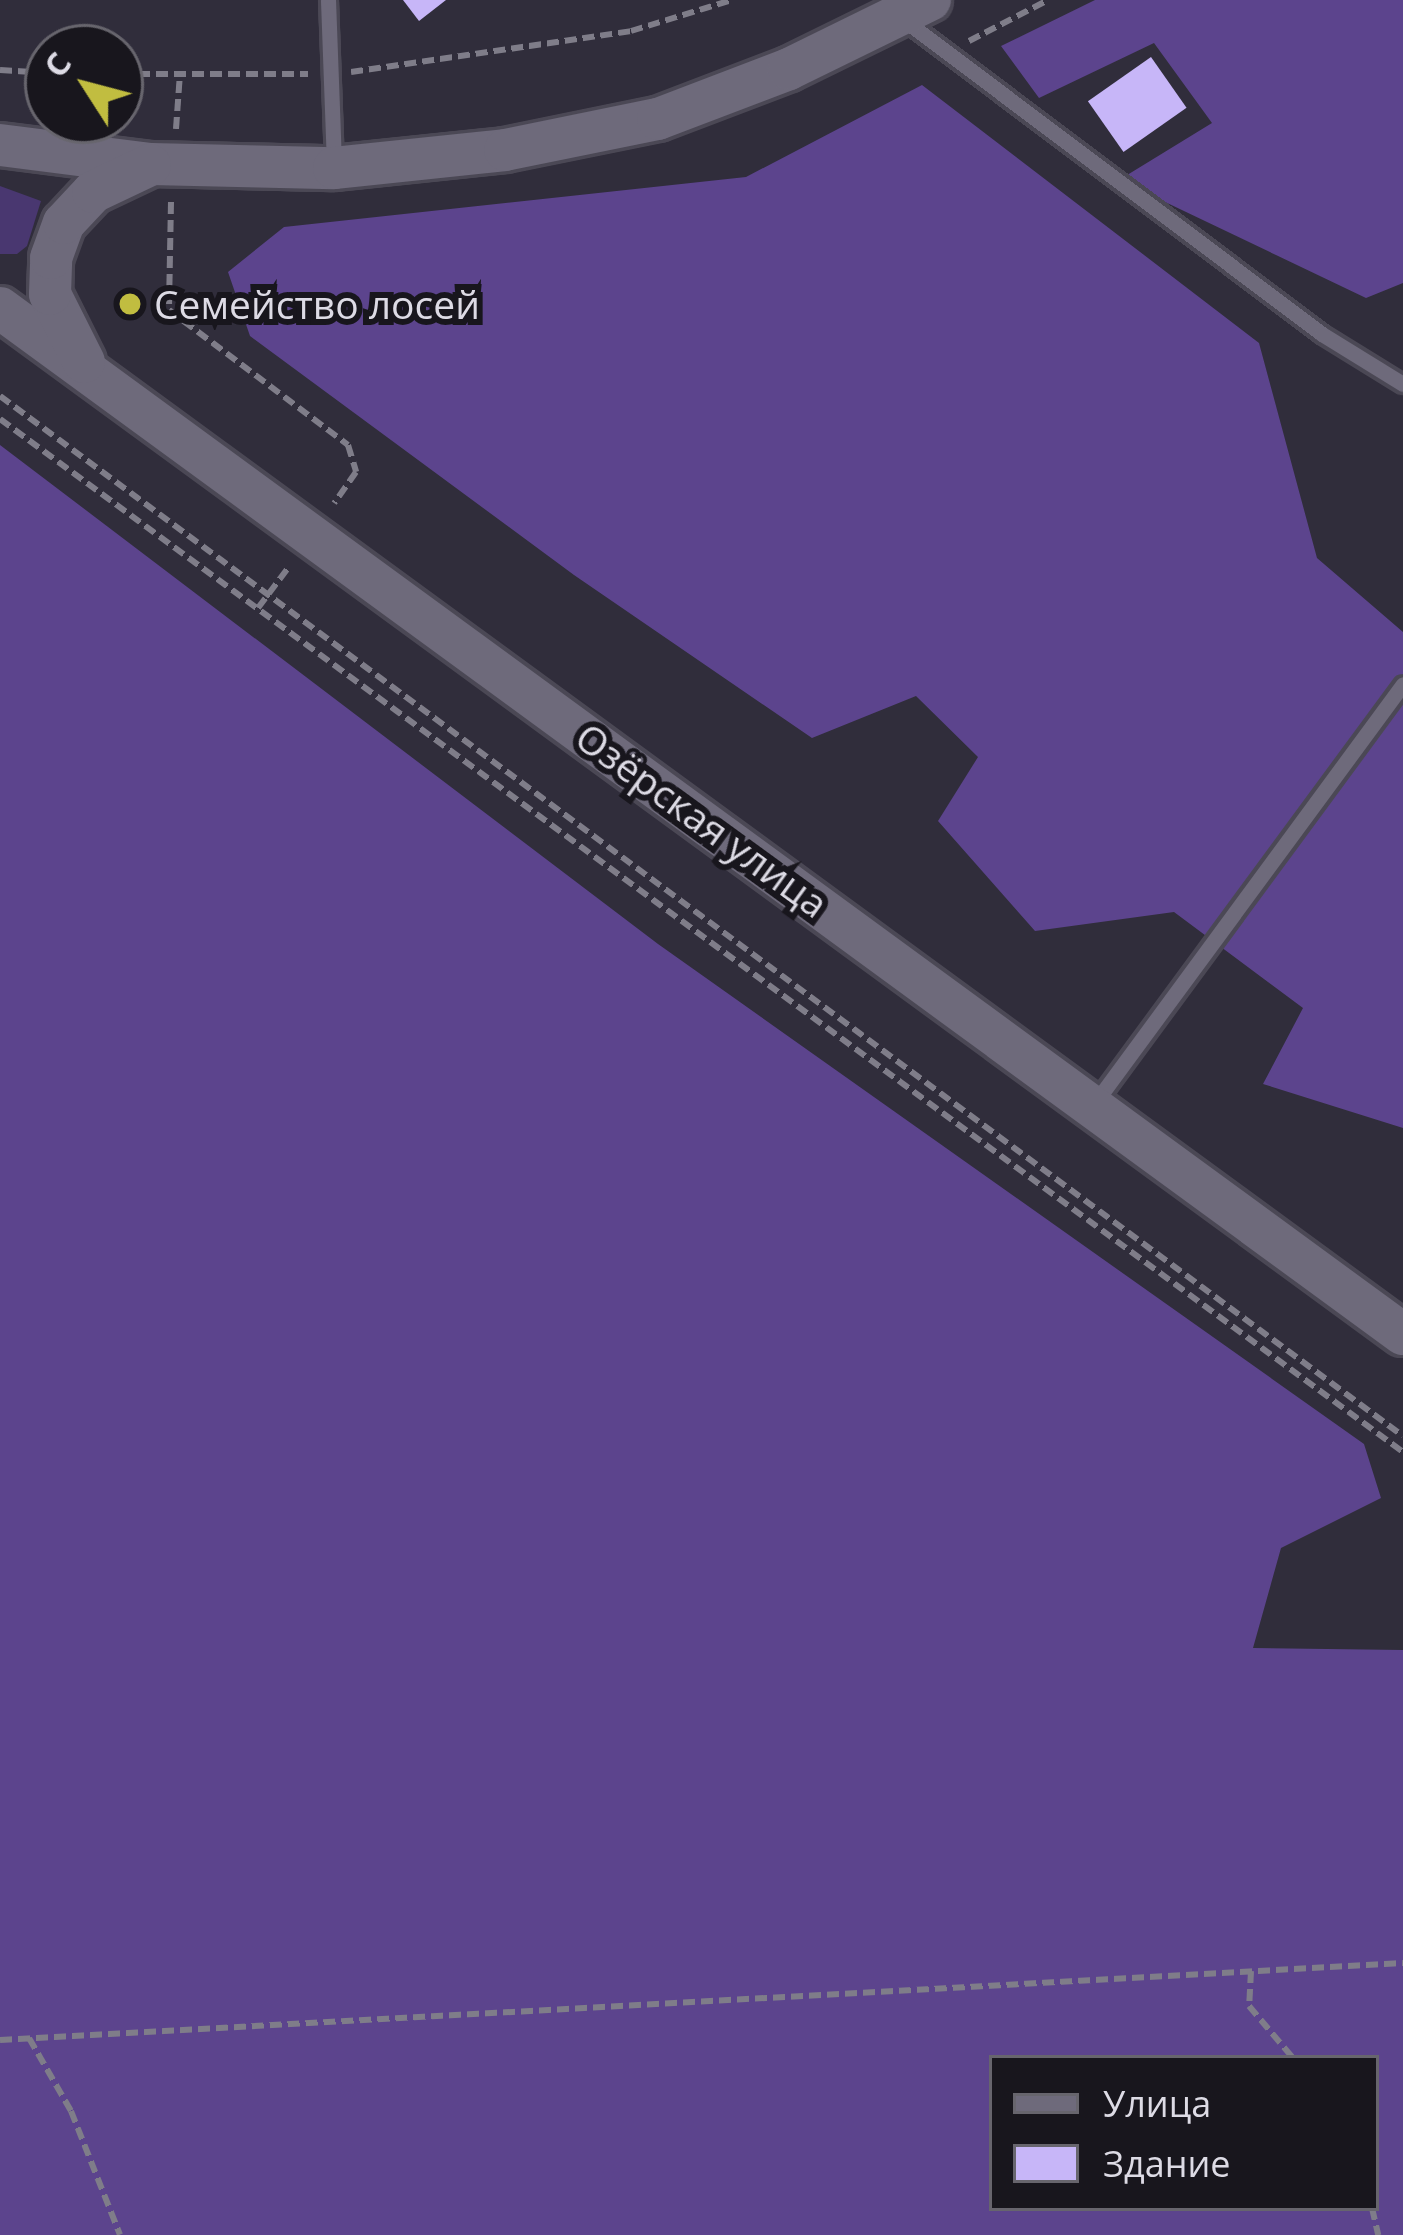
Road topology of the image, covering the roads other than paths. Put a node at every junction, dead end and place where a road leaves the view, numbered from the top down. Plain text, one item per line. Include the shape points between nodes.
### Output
1 (328, 0) edge
2 (906, 5) edge
3 (0, 145) edge
4 (162, 165) junction
5 (334, 167) junction
6 (0, 308) edge
7 (91, 374) junction
8 (1403, 384) edge
9 (1403, 684) edge
10 (1092, 1106) junction
11 (1403, 1334) edge

1 - 5 lane
2 - 5 street via 658,119 505,150
2 - 8 lane via 945,54 1322,334
3 - 4 street
4 - 5 street
4 - 7 street via 93,192 64,224 51,258 50,294
6 - 7 street, Озёрская улица
7 - 10 street, Озёрская улица
9 - 10 lane
10 - 11 street, Озёрская улица

